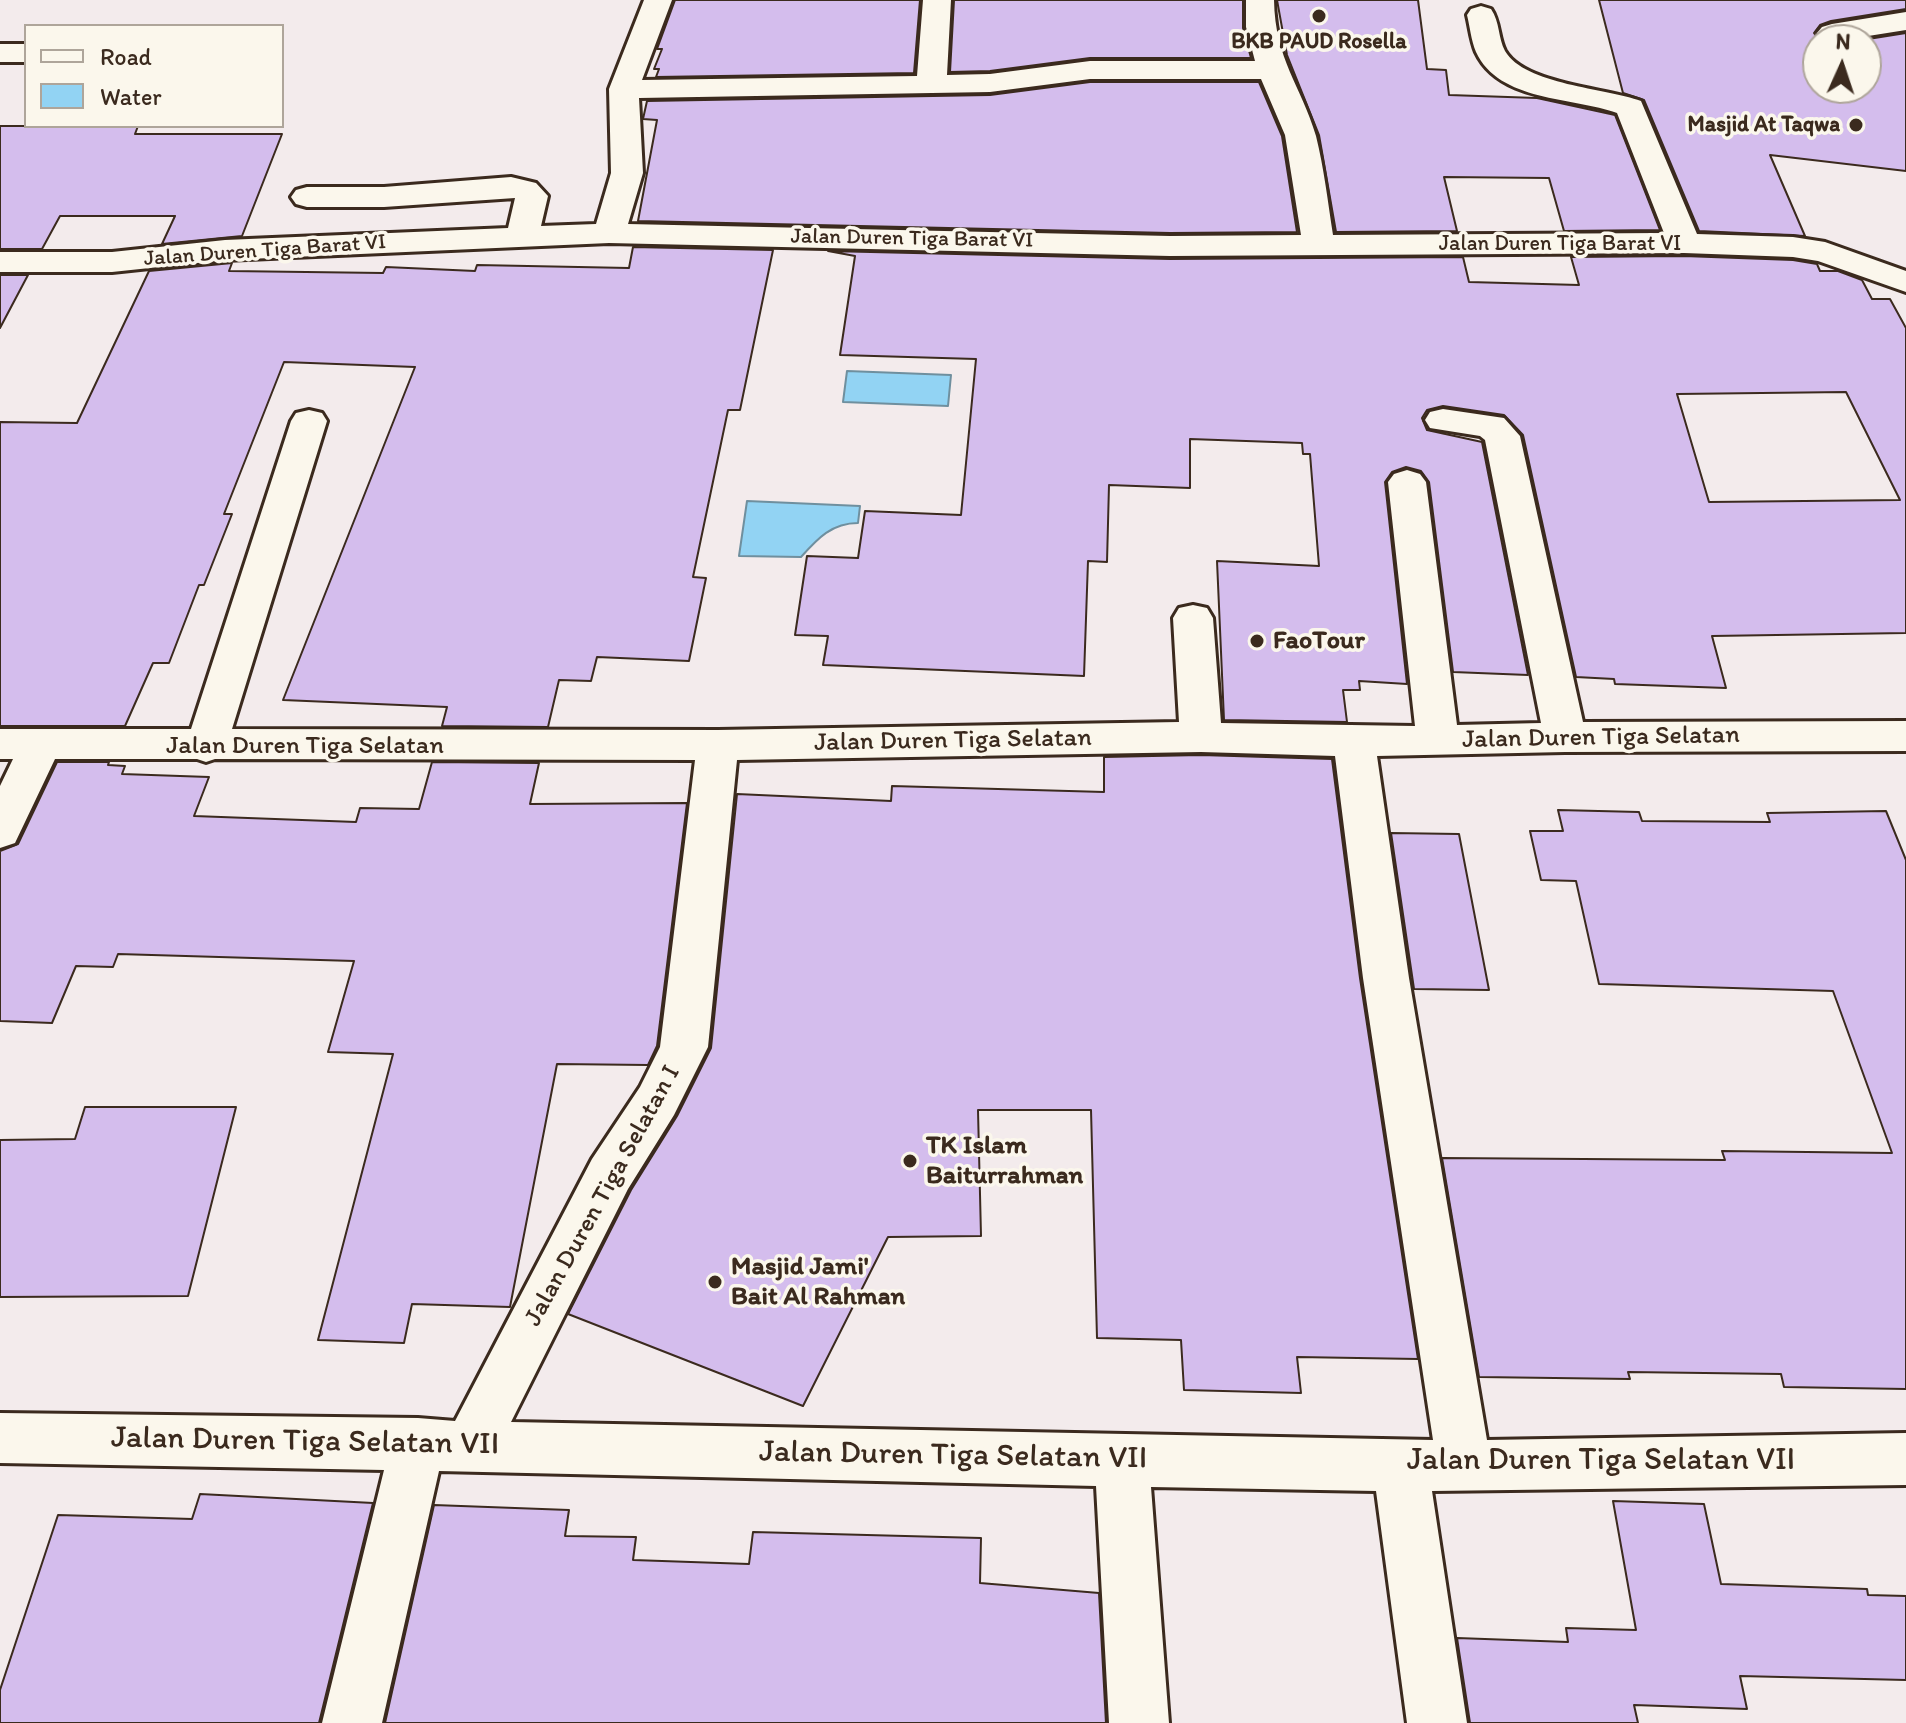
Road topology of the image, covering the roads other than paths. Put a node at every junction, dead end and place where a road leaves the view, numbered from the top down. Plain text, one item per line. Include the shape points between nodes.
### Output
1 (658, 0) edge
2 (937, 0) edge
3 (1260, 0) edge
4 (1481, 15) dead end
5 (1906, 21) edge
6 (1882, 25) edge
7 (0, 53) edge
8 (24, 53) edge
9 (1272, 70) junction
10 (931, 85) junction
11 (624, 89) junction
12 (307, 197) dead end
13 (609, 233) junction
14 (523, 235) junction
15 (1684, 243) junction
16 (1319, 246) junction
17 (0, 262) edge
18 (1906, 282) edge
19 (1443, 420) dead end
20 (309, 421) dead end
21 (1407, 482) dead end
22 (1193, 618) dead end
23 (1906, 736) edge
24 (1201, 737) junction
25 (1565, 737) junction
26 (1438, 740) junction
27 (1354, 742) junction
28 (0, 744) edge
29 (41, 744) junction
30 (718, 745) junction
31 (206, 747) junction
32 (0, 832) edge
33 (0, 1438) edge
34 (445, 1444) junction
35 (1906, 1459) edge
36 (1122, 1460) junction
37 (1400, 1463) junction
38 (1464, 1466) junction
39 (352, 1723) edge
40 (1139, 1723) edge
41 (1437, 1723) edge

1 - 11 street
2 - 10 street
3 - 9 street via 1260,27
4 - 15 street via 1493,56 1510,72 1630,107
5 - 6 street
7 - 8 street
9 - 10 street via 1090,70
9 - 16 street via 1300,135
10 - 11 street
11 - 13 street via 627,173
12 - 14 street via 511,187 532,196
13 - 14 street, Jalan Duren Tiga Barat VI
13 - 16 street, Jalan Duren Tiga Barat VI
14 - 17 street, Jalan Duren Tiga Barat VI via 225,250 112,262
15 - 16 street, Jalan Duren Tiga Barat VI
15 - 18 street, Jalan Duren Tiga Barat VI via 1825,252
19 - 25 street via 1491,426 1502,436
20 - 31 street
21 - 26 street
22 - 24 street
23 - 25 street, Jalan Duren Tiga Selatan
24 - 27 street, Jalan Duren Tiga Selatan
24 - 30 street, Jalan Duren Tiga Selatan
25 - 26 street, Jalan Duren Tiga Selatan
26 - 27 street, Jalan Duren Tiga Selatan
27 - 38 street via 1416,1177
28 - 29 street, Jalan Duren Tiga Selatan
29 - 31 street, Jalan Duren Tiga Selatan
29 - 32 street
30 - 31 street, Jalan Duren Tiga Selatan
30 - 34 street, Jalan Duren Tiga Selatan I via 684,1047 657,1101
33 - 34 street, Jalan Duren Tiga Selatan VII
34 - 36 street, Jalan Duren Tiga Selatan VII
34 - 39 street, Jalan Duren Tiga Selatan I
35 - 38 street, Jalan Duren Tiga Selatan VII
36 - 37 street, Jalan Duren Tiga Selatan VII
36 - 40 street
37 - 38 street, Jalan Duren Tiga Selatan VII
37 - 41 street

